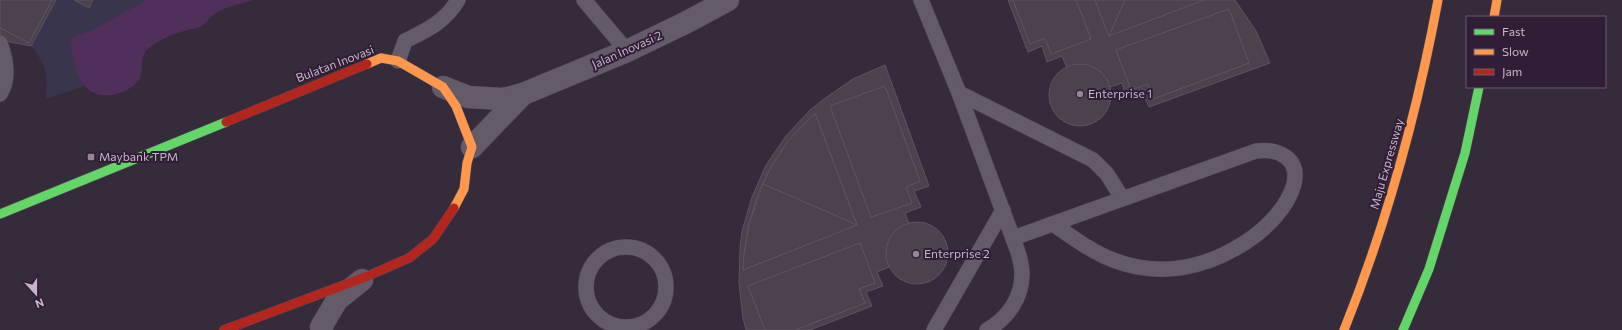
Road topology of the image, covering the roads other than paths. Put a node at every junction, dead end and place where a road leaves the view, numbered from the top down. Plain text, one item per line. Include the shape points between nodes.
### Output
1 (458, 0) edge
2 (584, 0) edge
3 (728, 0) edge
4 (921, 0) edge
5 (1438, 0) edge
6 (1497, 0) edge
7 (1494, 16) edge
8 (0, 43) edge
9 (628, 51) junction
10 (398, 61) junction
11 (442, 87) junction
12 (1479, 88) edge
13 (959, 93) junction
14 (0, 94) edge
15 (523, 94) junction
16 (472, 147) junction
17 (1122, 198) junction
18 (1002, 210) junction
19 (0, 214) edge
20 (1053, 224) junction
21 (1013, 238) junction
22 (368, 276) junction
23 (640, 328) edge
24 (224, 330) edge
25 (322, 330) edge
26 (934, 330) edge
27 (987, 330) edge
28 (1344, 330) edge
29 (1403, 330) edge

1 - 10 lane via 436,26 405,41
2 - 9 lane
3 - 9 street, Jalan Inovasi 2
4 - 13 lane
5 - 28 main road, Maju Expressway via 1407,140 1383,224
6 - 7 main road
8 - 14 lane via 5,58 6,75
9 - 15 street, Jalan Inovasi 2
10 - 11 main road, Bulatan Inovasi
10 - 19 main road, Bulatan Inovasi via 381,58
11 - 15 street, Jalan Inovasi 2 via 468,97 503,99
11 - 16 main road, Bulatan Inovasi via 456,106
12 - 29 main road via 1465,153 1429,269
13 - 17 lane via 1093,160 1107,174
13 - 18 lane
15 - 16 street
16 - 22 main road via 464,189 452,213 433,239 409,258
17 - 20 lane
17 - 20 lane via 1256,151 1276,151 1284,155 1294,169 1294,183 1284,204 1271,222 1231,252 1207,262 1182,268 1158,269 1113,260
18 - 21 lane
18 - 26 lane
20 - 21 lane
21 - 27 lane via 1022,272 1021,291 1011,310 995,326
22 - 24 main road
22 - 25 street via 337,300
23 - 23 lane via 660,309 666,297 664,271 657,260 646,252 634,247 620,247 608,251 597,259 586,283 587,296 592,309 612,325

